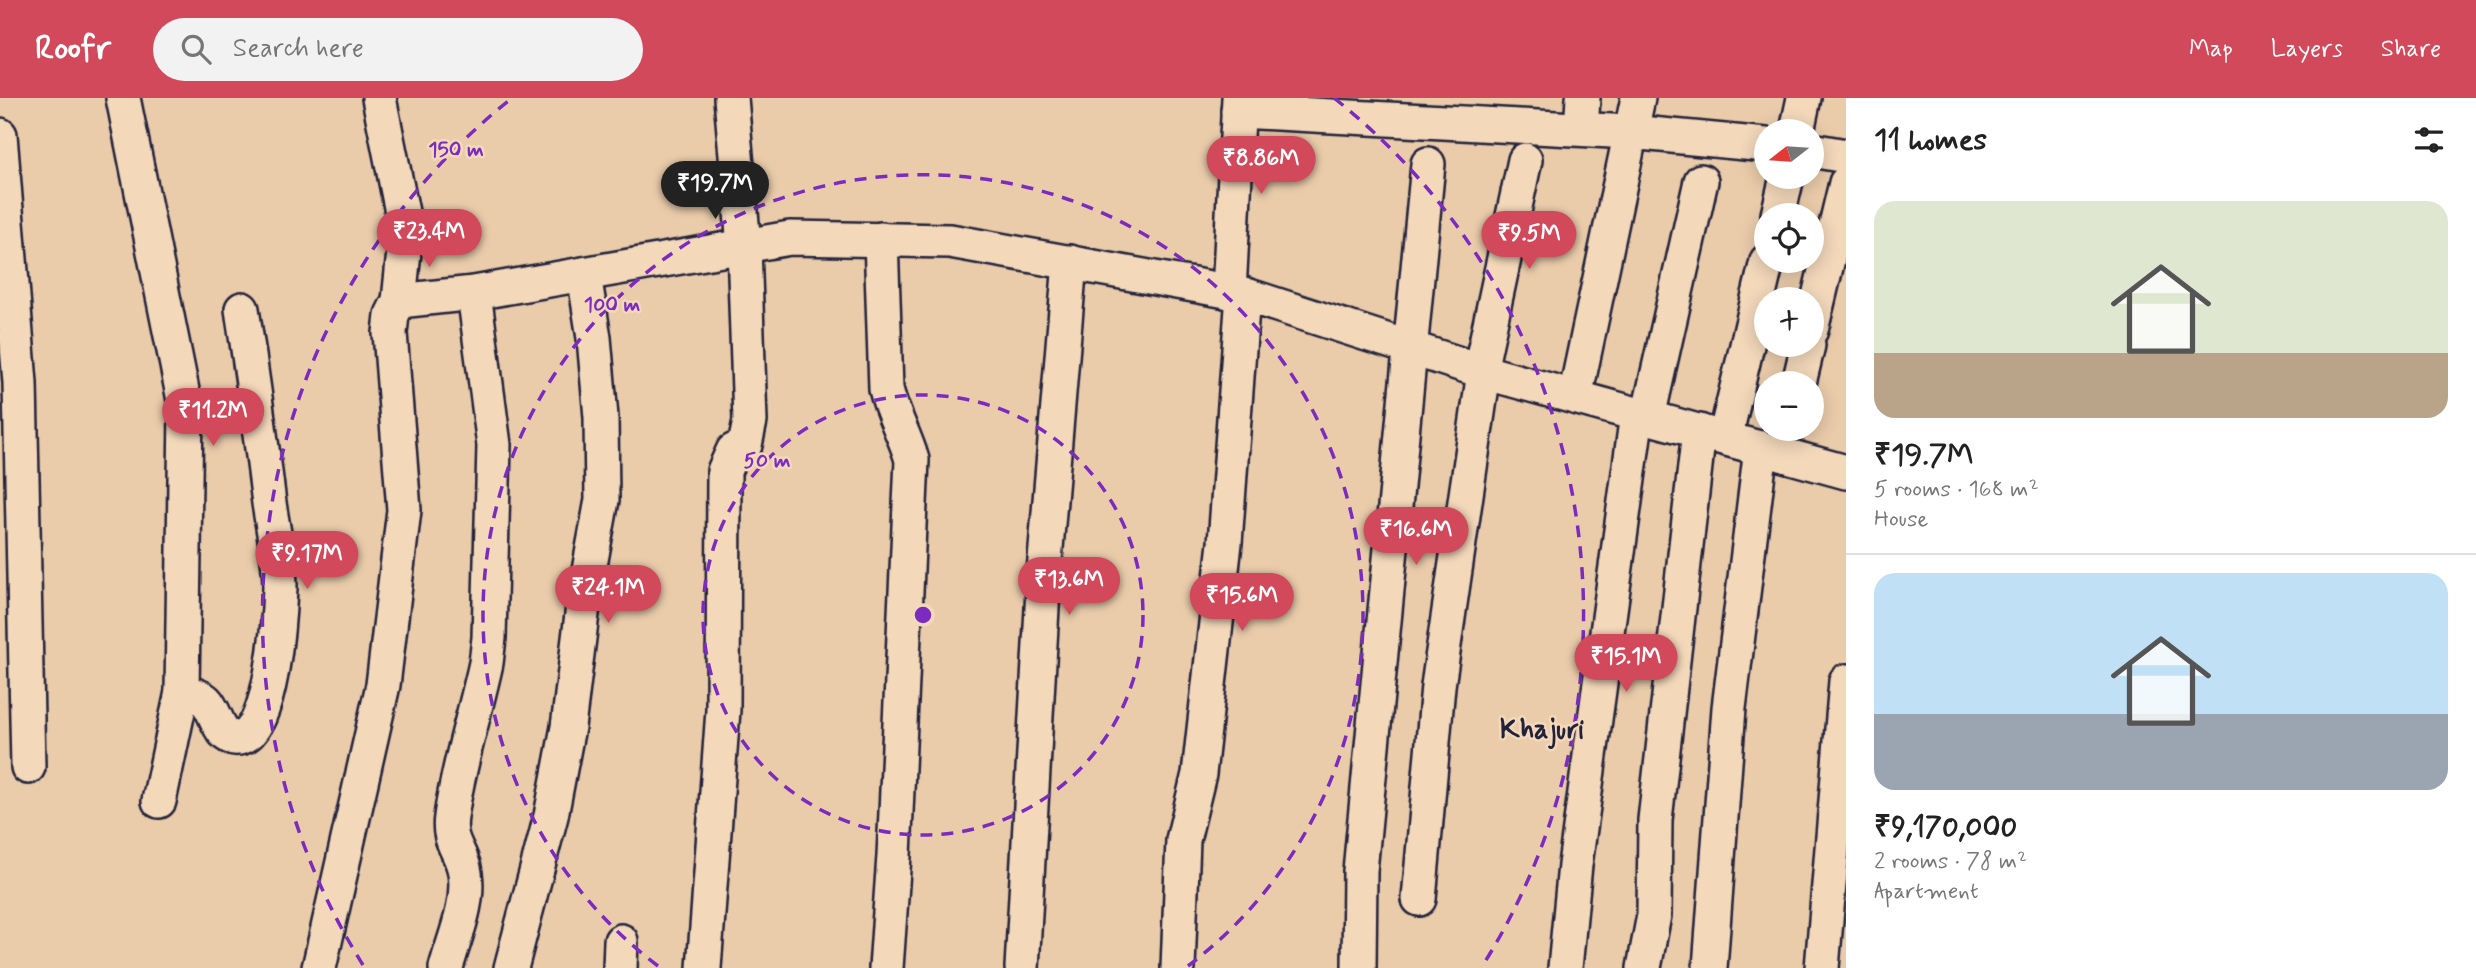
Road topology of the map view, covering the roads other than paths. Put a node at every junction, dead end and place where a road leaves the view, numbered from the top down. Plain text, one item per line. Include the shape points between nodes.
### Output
1 (123, 98) edge
2 (379, 98) edge
3 (731, 98) edge
4 (1638, 98) edge
5 (1804, 98) edge
6 (1239, 104) edge
7 (1800, 119) edge
8 (1629, 132) junction
9 (0, 135) edge
10 (1754, 144) edge
11 (1824, 152) edge
12 (1846, 156) edge
13 (1525, 160) dead end
14 (1428, 164) dead end
15 (1701, 181) dead end
16 (1846, 183) edge
17 (881, 239) junction
18 (744, 246) junction
19 (1070, 262) junction
20 (1763, 273) edge
21 (584, 274) junction
22 (1821, 287) edge
23 (474, 293) junction
24 (1236, 293) junction
25 (399, 301) junction
26 (242, 309) dead end
27 (1409, 348) junction
28 (1482, 371) junction
29 (1575, 397) junction
30 (1642, 415) junction
31 (1712, 434) junction
32 (1777, 444) edge
33 (1846, 472) edge
34 (1846, 681) edge
35 (182, 692) junction
36 (28, 767) dead end
37 (159, 801) dead end
38 (1419, 899) dead end
39 (318, 968) edge
40 (446, 968) edge
41 (511, 968) edge
42 (704, 968) edge
43 (886, 968) edge
44 (1023, 968) edge
45 (1178, 968) edge
46 (1359, 968) edge
47 (1565, 968) edge
48 (1644, 968) edge
49 (1710, 968) edge
50 (1822, 968) edge

1 - 35 street via 186,410
2 - 25 street via 406,232
3 - 18 street
4 - 8 street
5 - 7 street
6 - 8 street
6 - 24 street
8 - 10 street
8 - 29 street
9 - 36 street via 20,383
11 - 12 street
13 - 28 street
14 - 27 street
15 - 30 street
16 - 22 street
17 - 18 street via 790,238
17 - 19 street via 950,241
17 - 43 street via 886,389 912,460
18 - 21 street
18 - 42 street via 750,421 745,445 733,451 724,471 723,710
19 - 24 street
19 - 44 street via 1044,572
20 - 31 street
21 - 23 street
21 - 41 street via 601,417 602,500 584,598 569,727
23 - 25 street
23 - 40 street via 494,445 489,638 451,817 452,846 465,870 466,884
24 - 27 street
24 - 45 street via 1223,556 1199,774 1182,840
25 - 39 street via 390,333 405,491 403,523 383,685
26 - 35 street via 280,586 270,683 257,726 249,736 236,739 227,736 200,696
27 - 28 street
27 - 46 street via 1360,871
28 - 29 street
28 - 38 street via 1438,686
29 - 30 street
30 - 31 street
30 - 47 street via 1577,852
31 - 32 street
31 - 48 street via 1655,820 1654,915
32 - 33 street
32 - 49 street via 1728,708
34 - 50 street
35 - 37 street

